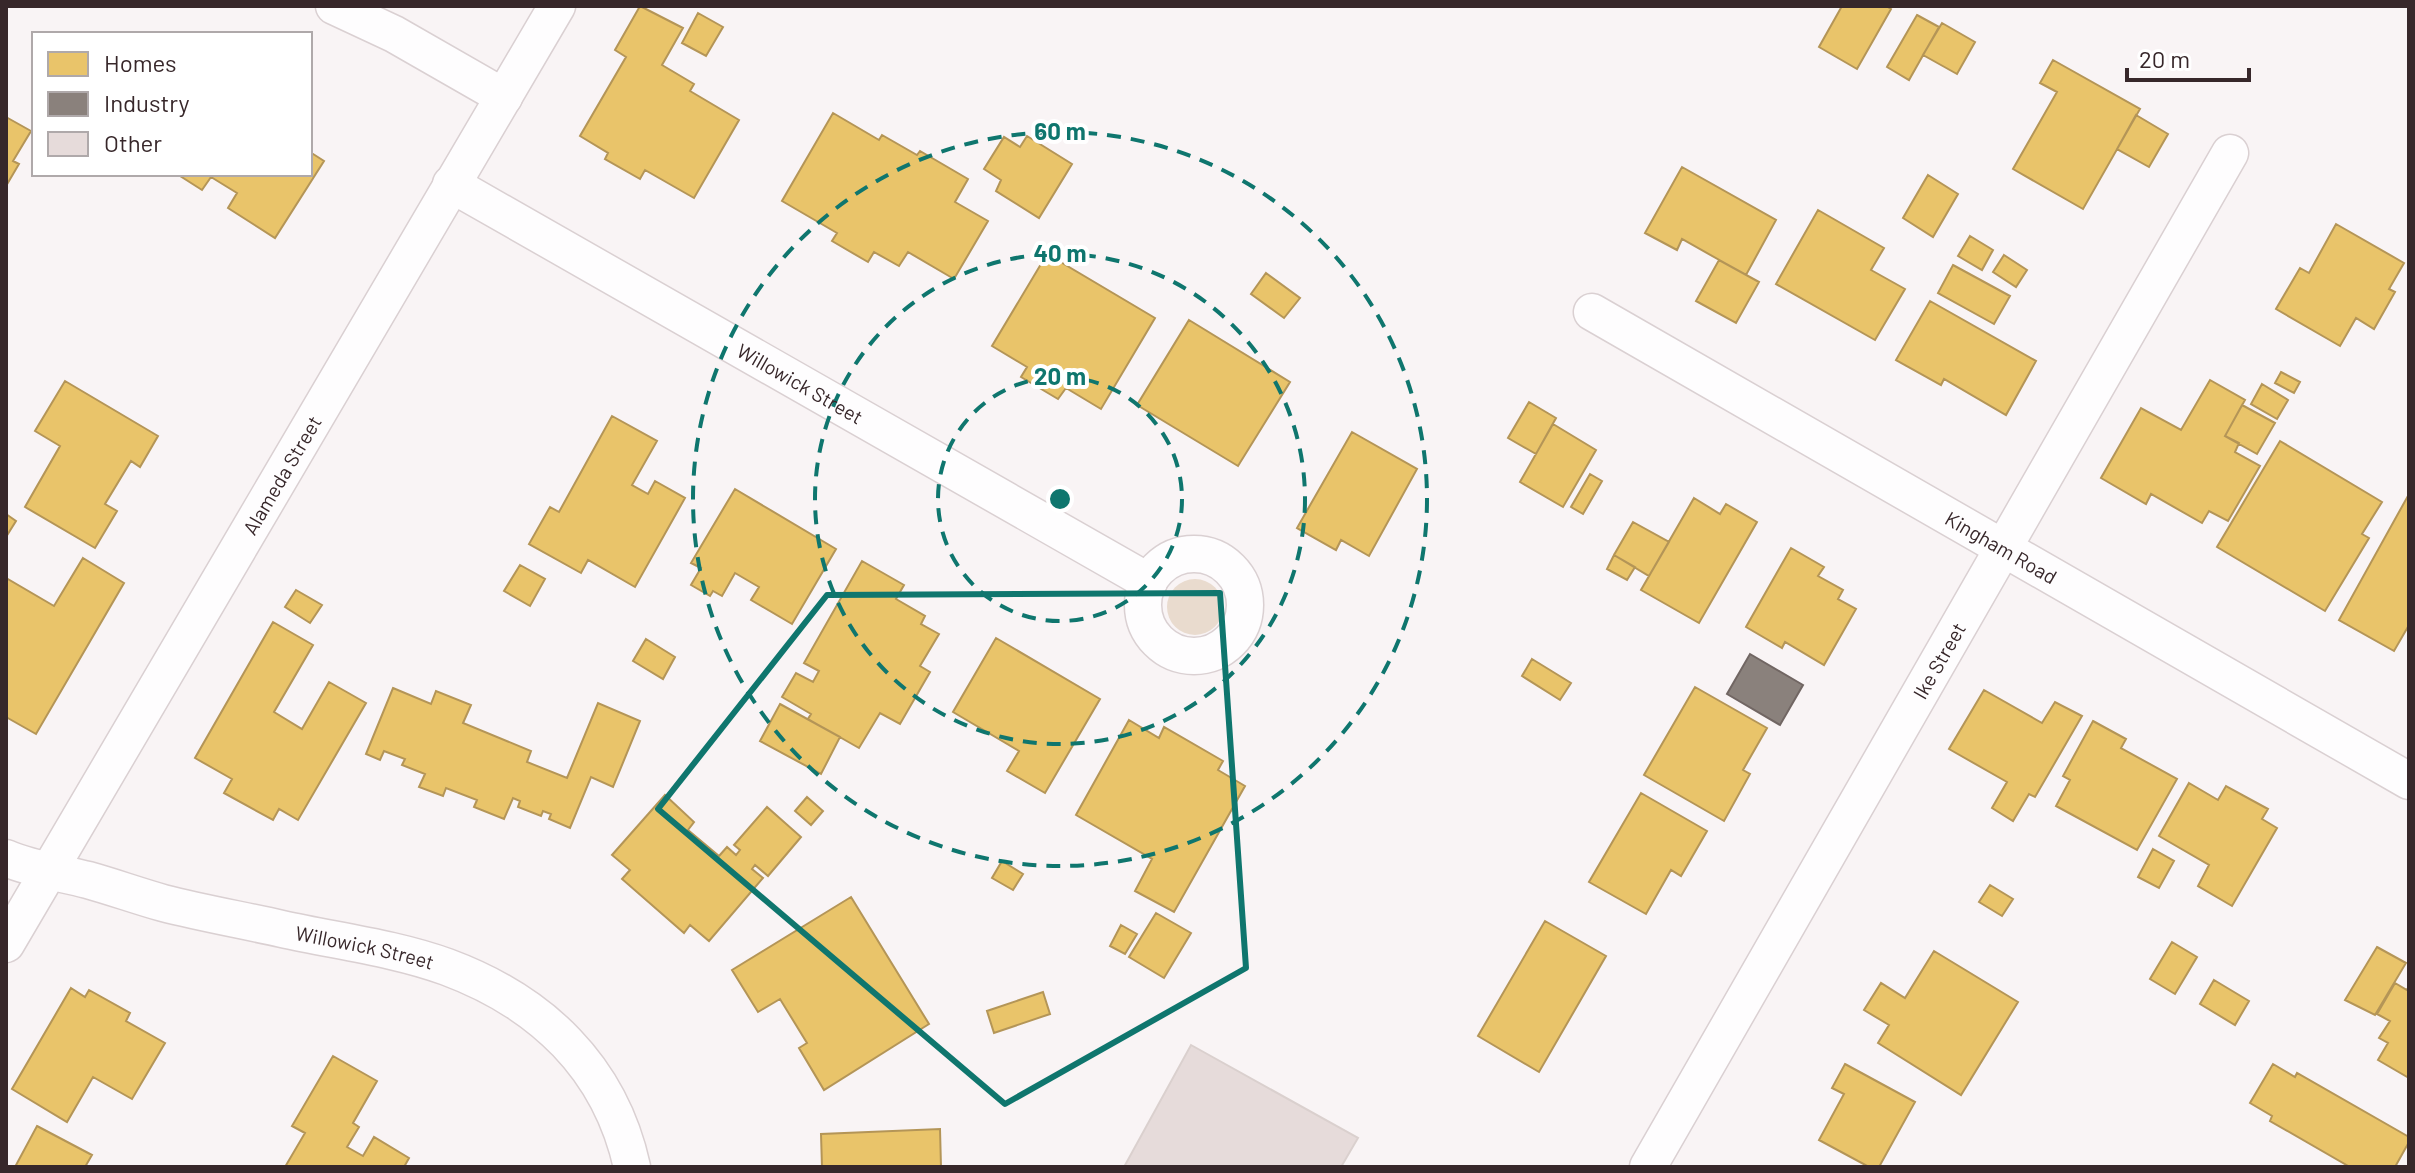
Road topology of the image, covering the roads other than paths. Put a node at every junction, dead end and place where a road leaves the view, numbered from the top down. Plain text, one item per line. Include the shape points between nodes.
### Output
1 (334, 6) edge
2 (557, 6) edge
3 (504, 97) junction
4 (2230, 153) dead end
5 (451, 184) junction
6 (1592, 312) dead end
7 (2004, 549) junction
8 (1149, 582) dead end
9 (2409, 781) edge
10 (6, 858) edge
11 (49, 871) junction
12 (6, 944) edge
13 (632, 1167) edge
14 (1648, 1167) edge

1 - 3 street
2 - 3 street, Alameda Street
3 - 5 street, Alameda Street
4 - 7 street, Ike Street
5 - 8 street, Willowick Street
5 - 11 street, Alameda Street
6 - 7 street, Kingham Road
7 - 9 street, Kingham Road
7 - 14 street, Ike Street
10 - 11 street, Willowick Street
11 - 12 street, Alameda Street
11 - 13 street, Willowick Street via 164,903 393,952 482,982 546,1022 577,1052 616,1117

